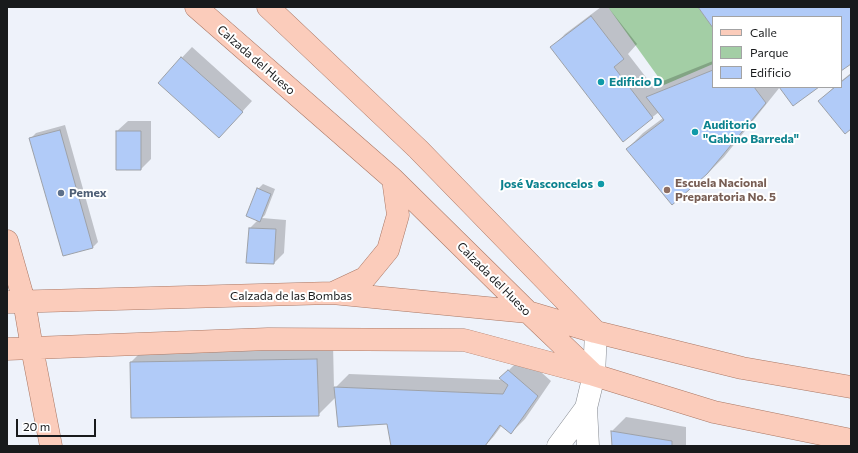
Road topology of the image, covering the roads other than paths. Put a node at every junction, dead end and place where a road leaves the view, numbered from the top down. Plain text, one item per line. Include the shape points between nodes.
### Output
1 (196, 7) edge
2 (268, 7) edge
3 (393, 179) junction
4 (7, 241) edge
5 (332, 293) junction
6 (15, 301) edge
7 (528, 312) junction
8 (596, 332) junction
9 (32, 348) junction
10 (7, 349) edge
11 (594, 375) junction
12 (851, 387) edge
13 (586, 408) junction
14 (851, 440) edge
15 (52, 446) edge
16 (558, 446) edge
17 (588, 446) edge

1 - 3 main road, Calzada del Hueso
2 - 8 main road via 418,149
3 - 5 main road via 398,215 388,250 365,278
3 - 7 main road, Calzada del Hueso
4 - 6 main road
5 - 6 main road, Calzada de las Bombas
5 - 7 main road, Calzada de las Bombas
6 - 9 main road
7 - 8 main road, Calzada de las Bombas
7 - 11 main road, Calzada del Hueso
8 - 11 street
8 - 12 main road via 742,368
9 - 10 main road
9 - 11 main road via 268,339 464,340
9 - 15 main road
11 - 13 street
11 - 14 main road, Calzada del Hueso via 714,412
13 - 16 street
13 - 17 street

